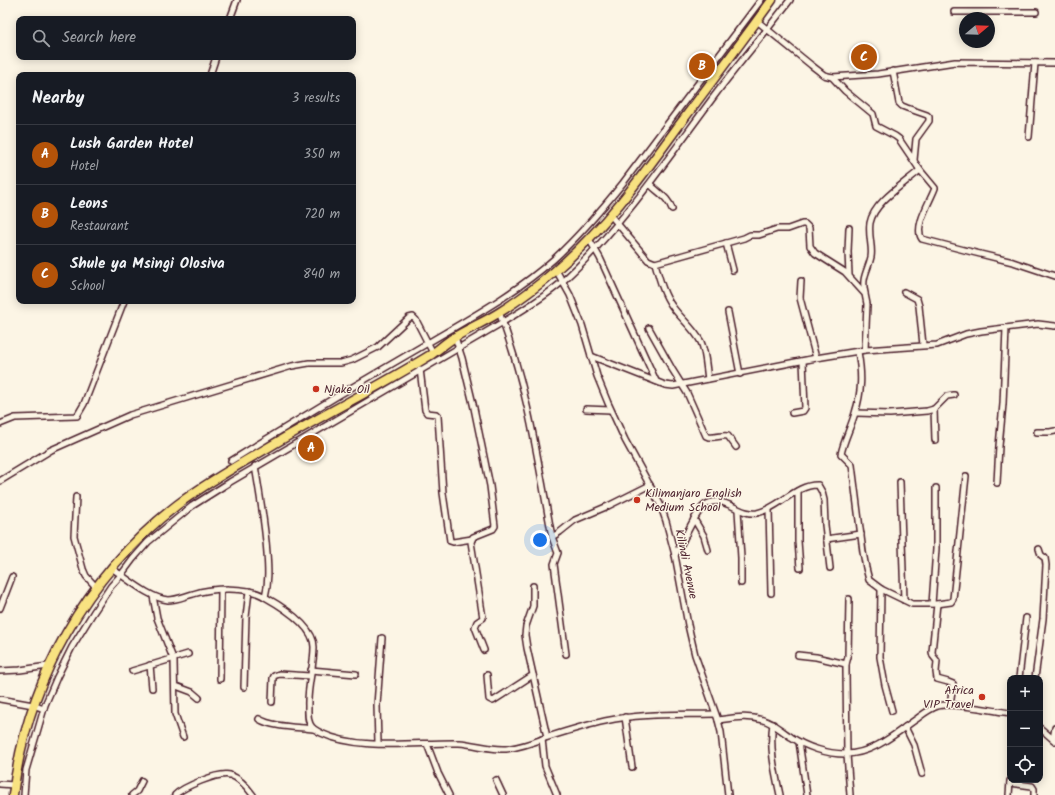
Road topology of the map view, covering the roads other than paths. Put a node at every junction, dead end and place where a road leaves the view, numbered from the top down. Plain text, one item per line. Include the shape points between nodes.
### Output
1 (237, 0) edge
2 (761, 0) edge
3 (772, 0) edge
4 (790, 0) edge
5 (954, 12) dead end
6 (1036, 12) dead end
7 (231, 16) edge
8 (757, 21) junction
9 (768, 29) junction
10 (215, 60) edge
11 (1035, 63) junction
12 (1055, 63) edge
13 (893, 71) junction
14 (211, 72) edge
15 (832, 77) junction
16 (1029, 137) dead end
17 (914, 160) junction
18 (920, 170) junction
19 (650, 184) junction
20 (672, 209) dead end
21 (610, 216) junction
22 (617, 223) junction
23 (849, 228) dead end
24 (589, 239) junction
25 (726, 243) junction
26 (595, 248) junction
27 (655, 263) junction
28 (556, 270) junction
29 (733, 270) dead end
30 (848, 275) junction
31 (1055, 276) edge
32 (562, 281) junction
33 (801, 281) dead end
34 (904, 292) dead end
35 (865, 294) junction
36 (123, 304) edge
37 (499, 312) junction
38 (728, 312) dead end
39 (503, 322) junction
40 (1055, 326) edge
41 (649, 328) dead end
42 (1006, 328) junction
43 (455, 337) junction
44 (428, 343) junction
45 (923, 345) junction
46 (459, 348) junction
47 (865, 350) junction
48 (858, 352) junction
49 (433, 353) junction
50 (591, 356) junction
51 (816, 358) junction
52 (803, 361) junction
53 (418, 362) junction
54 (420, 372) junction
55 (740, 374) junction
56 (708, 379) junction
57 (656, 382) junction
58 (681, 384) junction
59 (954, 395) dead end
60 (586, 409) dead end
61 (934, 409) junction
62 (610, 410) junction
63 (792, 413) dead end
64 (856, 413) junction
65 (0, 424) edge
66 (1055, 431) edge
67 (1037, 432) dead end
68 (934, 440) dead end
69 (736, 447) dead end
70 (231, 461) dead end
71 (255, 466) junction
72 (966, 476) dead end
73 (0, 481) edge
74 (900, 482) dead end
75 (997, 483) dead end
76 (650, 485) junction
77 (936, 488) dead end
78 (798, 491) junction
79 (76, 498) dead end
80 (738, 510) junction
81 (769, 510) junction
82 (694, 519) junction
83 (861, 534) junction
84 (552, 537) junction
85 (472, 539) junction
86 (826, 539) junction
87 (1039, 549) dead end
88 (708, 550) dead end
89 (675, 555) junction
90 (111, 568) junction
91 (800, 568) dead end
92 (830, 568) dead end
93 (121, 575) junction
94 (12, 577) dead end
95 (741, 583) dead end
96 (533, 586) dead end
97 (97, 588) junction
98 (881, 589) junction
99 (221, 590) junction
100 (249, 591) junction
101 (771, 593) dead end
102 (153, 596) junction
103 (265, 596) junction
104 (849, 599) dead end
105 (904, 600) junction
106 (934, 604) junction
107 (0, 608) edge
108 (1026, 618) dead end
109 (382, 638) dead end
110 (484, 650) dead end
111 (188, 654) dead end
112 (566, 654) dead end
113 (798, 655) dead end
114 (174, 659) junction
115 (846, 664) junction
116 (150, 665) junction
117 (48, 666) junction
118 (311, 670) junction
119 (0, 671) edge
120 (132, 671) dead end
121 (356, 674) dead end
122 (487, 675) dead end
123 (533, 675) junction
124 (1019, 675) edge
125 (1035, 675) edge
126 (310, 676) junction
127 (220, 679) dead end
128 (176, 686) junction
129 (244, 687) dead end
130 (152, 688) dead end
131 (199, 698) dead end
132 (0, 699) edge
133 (272, 702) dead end
134 (33, 705) junction
135 (950, 705) junction
136 (44, 709) junction
137 (892, 711) dead end
138 (1007, 713) edge
139 (715, 714) junction
140 (625, 718) junction
141 (259, 719) dead end
142 (718, 720) junction
143 (773, 724) junction
144 (905, 727) junction
145 (1055, 728) edge
146 (313, 729) junction
147 (1043, 731) edge
148 (183, 737) dead end
149 (544, 738) junction
150 (1054, 740) edge
151 (799, 742) junction
152 (378, 743) junction
153 (427, 744) junction
154 (847, 754) junction
155 (632, 767) dead end
156 (922, 774) dead end
157 (496, 780) dead end
158 (142, 781) dead end
159 (1010, 783) edge
160 (1016, 783) edge
161 (0, 784) edge
162 (14, 785) junction
163 (13, 795) edge
164 (24, 795) edge
165 (132, 795) edge
166 (175, 795) edge
167 (253, 795) edge
168 (449, 795) edge
169 (503, 795) edge
170 (557, 795) edge
171 (728, 795) edge
172 (780, 795) edge
173 (807, 795) edge
174 (850, 795) edge
175 (1010, 795) edge
176 (1034, 795) edge

1 - 7 street
2 - 44 street via 624,183 564,249 508,294
3 - 8 highway
4 - 9 street
5 - 6 street
8 - 9 street
8 - 21 highway
9 - 15 street via 824,75
9 - 19 street via 721,87
10 - 14 street
11 - 12 street
11 - 13 street via 955,62
11 - 16 street
13 - 15 street
13 - 17 street via 899,103 927,114 930,118 916,139
15 - 17 street via 873,114 876,126 899,139
17 - 18 street
18 - 31 street via 935,188 920,227 919,234 922,239 1013,262
18 - 35 street via 887,198 872,217 869,234 871,256 863,281
19 - 20 street via 666,197
19 - 22 street
21 - 22 street
21 - 24 highway
22 - 26 street
22 - 27 street via 648,260
23 - 30 street
24 - 26 street
24 - 28 highway
25 - 27 street
25 - 29 street
25 - 30 street via 750,235 805,224 809,228 810,246 815,254
26 - 32 street
26 - 57 street
27 - 56 street via 668,301 691,326 701,343
28 - 32 street, Kilindi Avenue
28 - 37 highway
30 - 35 street
32 - 39 street via 534,303
32 - 50 street, Kilindi Avenue via 582,325
33 - 51 street via 800,298
34 - 45 street via 916,299 919,306
35 - 47 street
36 - 65 street via 77,416 15,418
37 - 39 street
37 - 43 highway
38 - 55 street
39 - 46 street
39 - 84 street via 525,399
40 - 42 street via 1038,324
41 - 58 street
42 - 45 street via 966,334 937,345
42 - 75 street
43 - 46 street
43 - 49 highway
44 - 49 street
44 - 70 street
44 - 73 street via 416,319 411,317 378,347 352,360 292,366 130,414 51,450
45 - 47 street
46 - 54 street
46 - 85 street via 490,486 495,526
47 - 48 street
48 - 51 street
48 - 64 street via 862,381
49 - 53 highway
50 - 57 street
50 - 62 street, Kilindi Avenue
51 - 52 street
52 - 55 street
52 - 63 street via 806,408
53 - 54 street
53 - 90 highway via 208,483 152,526
54 - 71 street
54 - 85 street via 425,410 438,416 443,494 450,541
55 - 56 street
56 - 58 street
57 - 58 street via 673,386
58 - 69 street via 706,436 728,436
59 - 61 street via 947,396
60 - 62 street
61 - 64 street via 890,414
61 - 68 street
62 - 76 street, Kilindi Avenue
64 - 83 street via 841,454 852,465
66 - 67 street
71 - 93 street via 192,506 148,542
71 - 103 street via 265,532 268,574
72 - 106 street via 953,599 951,602
74 - 105 street
76 - 84 street via 575,520
76 - 89 street, Kilindi Avenue via 666,521
77 - 106 street
78 - 81 street
78 - 86 street via 813,485 820,488 824,500
78 - 91 street
79 - 97 street via 74,536 86,576
80 - 81 street via 745,513
80 - 82 street via 723,502 711,502 701,509
80 - 95 street
81 - 101 street
82 - 88 street via 704,536
82 - 89 street
83 - 86 street
83 - 98 street via 869,580
84 - 112 street via 558,553 554,564
85 - 110 street via 483,618 477,622 476,627
86 - 92 street
87 - 125 street via 1046,565
89 - 139 street, Kilindi Avenue via 695,656
90 - 93 street
90 - 97 highway
93 - 102 street
93 - 136 street via 111,586 72,647
94 - 107 street
96 - 123 street via 533,606 525,635
97 - 117 highway via 65,635
98 - 105 street
98 - 137 street via 880,657
99 - 100 street
99 - 102 street via 169,600
99 - 127 street
100 - 103 street
100 - 129 street
102 - 114 street via 157,618
103 - 118 street via 297,619 310,634 314,649
104 - 115 street
105 - 106 street via 912,604
106 - 135 street via 932,652 937,661 937,678 953,684
108 - 124 street
109 - 152 street via 377,705
111 - 114 street
113 - 115 street
114 - 116 street
114 - 128 street
115 - 154 street
116 - 120 street
116 - 130 street
117 - 119 street
117 - 134 highway
118 - 121 street
118 - 126 street
122 - 123 street via 489,699 493,702
123 - 149 street
126 - 133 street via 275,675
126 - 146 street via 308,714
128 - 131 street via 192,692
128 - 148 street via 175,714
132 - 134 street
134 - 136 street
134 - 162 highway
135 - 138 street
135 - 144 street via 930,709
136 - 164 street via 26,770
139 - 140 street
139 - 142 street, Kilindi Avenue
140 - 149 street via 596,723
140 - 155 street
141 - 146 street
142 - 143 street via 742,717
142 - 171 street, Kilindi Avenue
143 - 151 street
143 - 172 street via 772,750
144 - 154 street via 887,741
144 - 156 street via 914,745
145 - 150 street
146 - 152 street via 341,740
147 - 150 street
149 - 153 street via 503,749 460,743
149 - 170 street via 546,766
151 - 154 street via 820,750
151 - 173 street
152 - 153 street
153 - 168 street
154 - 174 street
157 - 169 street
158 - 165 street
159 - 175 street
160 - 176 street via 1032,786
161 - 162 street
162 - 163 highway
166 - 167 street via 203,781 226,775 236,778

